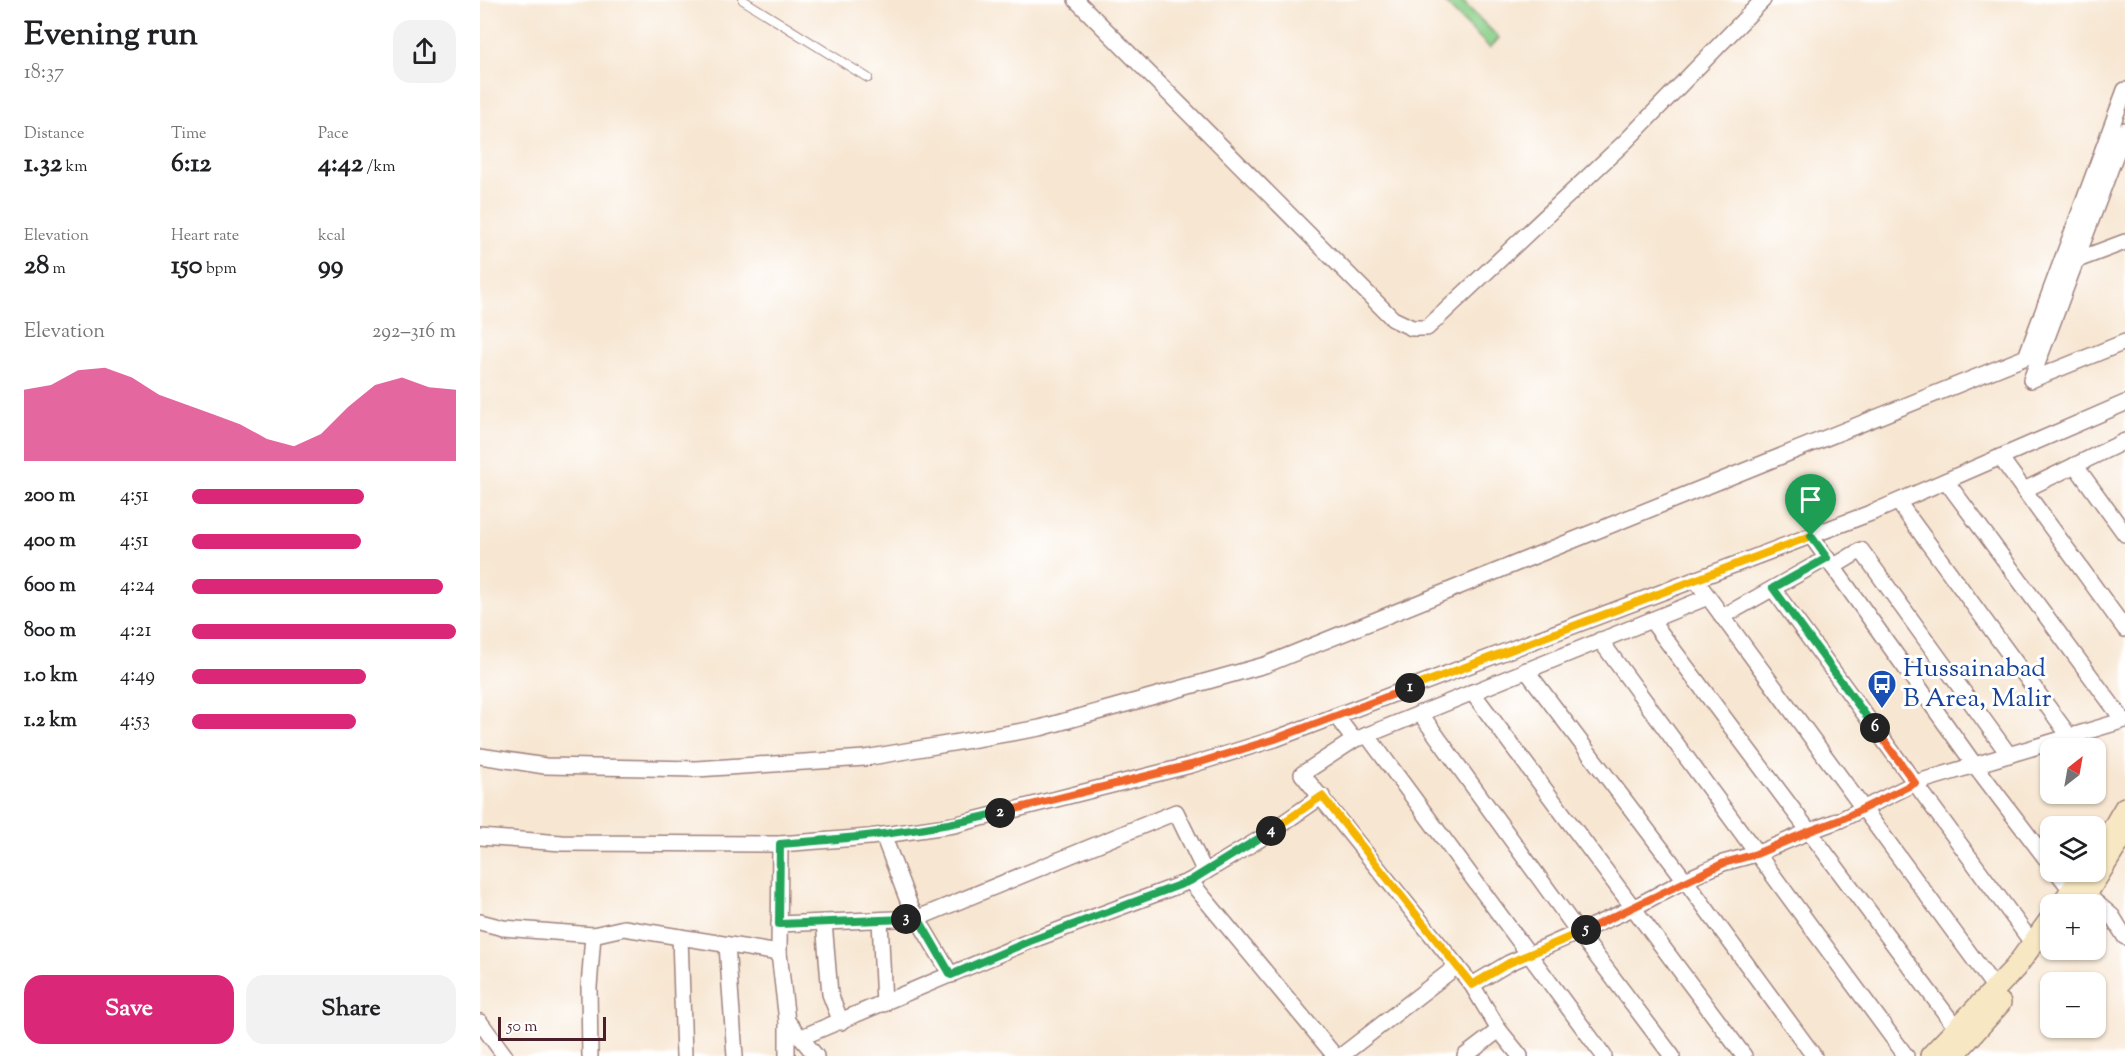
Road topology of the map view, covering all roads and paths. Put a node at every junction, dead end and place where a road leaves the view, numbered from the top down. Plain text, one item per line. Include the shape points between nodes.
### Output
1 (743, 0) edge
2 (1076, 0) edge
3 (1763, 0) edge
4 (868, 78) dead end
5 (2125, 90) edge
6 (2125, 132) edge
7 (2125, 242) edge
8 (2077, 260) junction
9 (2125, 342) edge
10 (2125, 402) edge
11 (2124, 443) edge
12 (2000, 457) junction
13 (2075, 465) junction
14 (1946, 481) junction
15 (2024, 490) junction
16 (1898, 502) junction
17 (2125, 534) edge
18 (1811, 536) junction
19 (1830, 563) junction
20 (1695, 579) junction
21 (1773, 588) junction
22 (1708, 597) junction
23 (1722, 617) junction
24 (1651, 620) junction
25 (2125, 629) edge
26 (1600, 640) junction
27 (1526, 670) junction
28 (1472, 692) junction
29 (1420, 713) junction
30 (1336, 716) junction
31 (2124, 720) edge
32 (1360, 737) junction
33 (2070, 737) junction
34 (2009, 755) junction
35 (480, 756) edge
36 (1974, 764) junction
37 (1915, 783) junction
38 (1322, 796) junction
39 (2125, 808) edge
40 (1864, 810) junction
41 (1810, 831) junction
42 (2125, 832) edge
43 (883, 835) junction
44 (480, 837) edge
45 (2106, 840) edge
46 (780, 844) junction
47 (2040, 851) edge
48 (1756, 854) junction
49 (1205, 872) junction
50 (1685, 880) junction
51 (1190, 881) junction
52 (2078, 894) edge
53 (1633, 908) junction
54 (2106, 913) edge
55 (918, 918) junction
56 (880, 920) junction
57 (480, 922) edge
58 (824, 922) junction
59 (779, 924) junction
60 (1579, 933) junction
61 (593, 935) junction
62 (680, 937) junction
63 (2125, 937) edge
64 (2040, 940) edge
65 (727, 945) junction
66 (2040, 945) edge
67 (2040, 945) edge
68 (779, 953) junction
69 (1528, 954) junction
70 (1457, 966) junction
71 (951, 975) junction
72 (1472, 985) junction
73 (1995, 988) junction
74 (884, 1004) junction
75 (787, 1021) junction
76 (480, 1022) edge
77 (841, 1022) junction
78 (1499, 1030) junction
79 (802, 1037) junction
80 (1949, 1049) edge
81 (505, 1056) edge
82 (590, 1056) edge
83 (684, 1056) edge
84 (735, 1056) edge
85 (787, 1056) edge
86 (816, 1056) edge
87 (1335, 1056) edge
88 (1341, 1056) edge
89 (1465, 1056) edge
90 (1520, 1056) edge
91 (1604, 1056) edge
92 (1672, 1056) edge
93 (1744, 1056) edge
94 (1814, 1056) edge
95 (1906, 1056) edge

1 - 4 lane
2 - 3 street via 1393,319 1412,328 1427,328 1626,141
5 - 35 street via 2026,357 1431,598 1265,665 1040,728 865,758 696,769 545,766
6 - 8 street
7 - 8 street
8 - 9 street via 2031,381
10 - 12 street
11 - 13 street
12 - 14 street
12 - 15 street
13 - 15 street
13 - 17 street
14 - 16 street
14 - 31 street
15 - 25 street
16 - 18 street
16 - 33 street
18 - 19 street
18 - 20 street
19 - 21 street
19 - 34 street via 1861,550
19 - 36 street
20 - 22 street
20 - 30 street
21 - 23 street
21 - 37 street
22 - 23 street
22 - 24 street
23 - 40 street
24 - 26 street
24 - 41 street
26 - 27 street
26 - 48 street
27 - 28 street
27 - 50 street
28 - 29 street
28 - 53 street
29 - 32 street
29 - 60 street
30 - 32 street
30 - 43 street via 1191,765 954,825
31 - 33 street
32 - 38 street via 1302,774
32 - 69 street
33 - 34 street
34 - 36 street
36 - 37 street
36 - 47 street
37 - 40 street
37 - 64 street
38 - 49 street
38 - 70 street
39 - 45 main road
40 - 41 street
40 - 73 street
41 - 48 street
41 - 80 street
42 - 52 main road
43 - 46 street
43 - 55 street
44 - 46 street via 562,843
46 - 59 street
48 - 50 street
48 - 95 street
49 - 51 street
49 - 55 street via 1176,812
50 - 53 street
50 - 94 street
51 - 71 street
51 - 87 street
53 - 60 street
53 - 93 street
54 - 63 street
55 - 56 street
55 - 71 street
56 - 58 street
56 - 74 street
57 - 61 street via 503,928
58 - 59 street
58 - 77 street via 830,994
59 - 68 street
60 - 69 street
60 - 92 street
61 - 62 street via 624,928
61 - 82 street
62 - 65 street
62 - 83 street
65 - 68 street
65 - 84 street
66 - 73 main road
67 - 80 main road
68 - 75 street
69 - 72 street
69 - 91 street
70 - 72 street
70 - 88 street
71 - 74 street
72 - 78 street
73 - 80 main road
74 - 77 street
75 - 79 street
75 - 85 street
76 - 81 street
77 - 79 street
78 - 89 street
78 - 90 street
79 - 86 street

